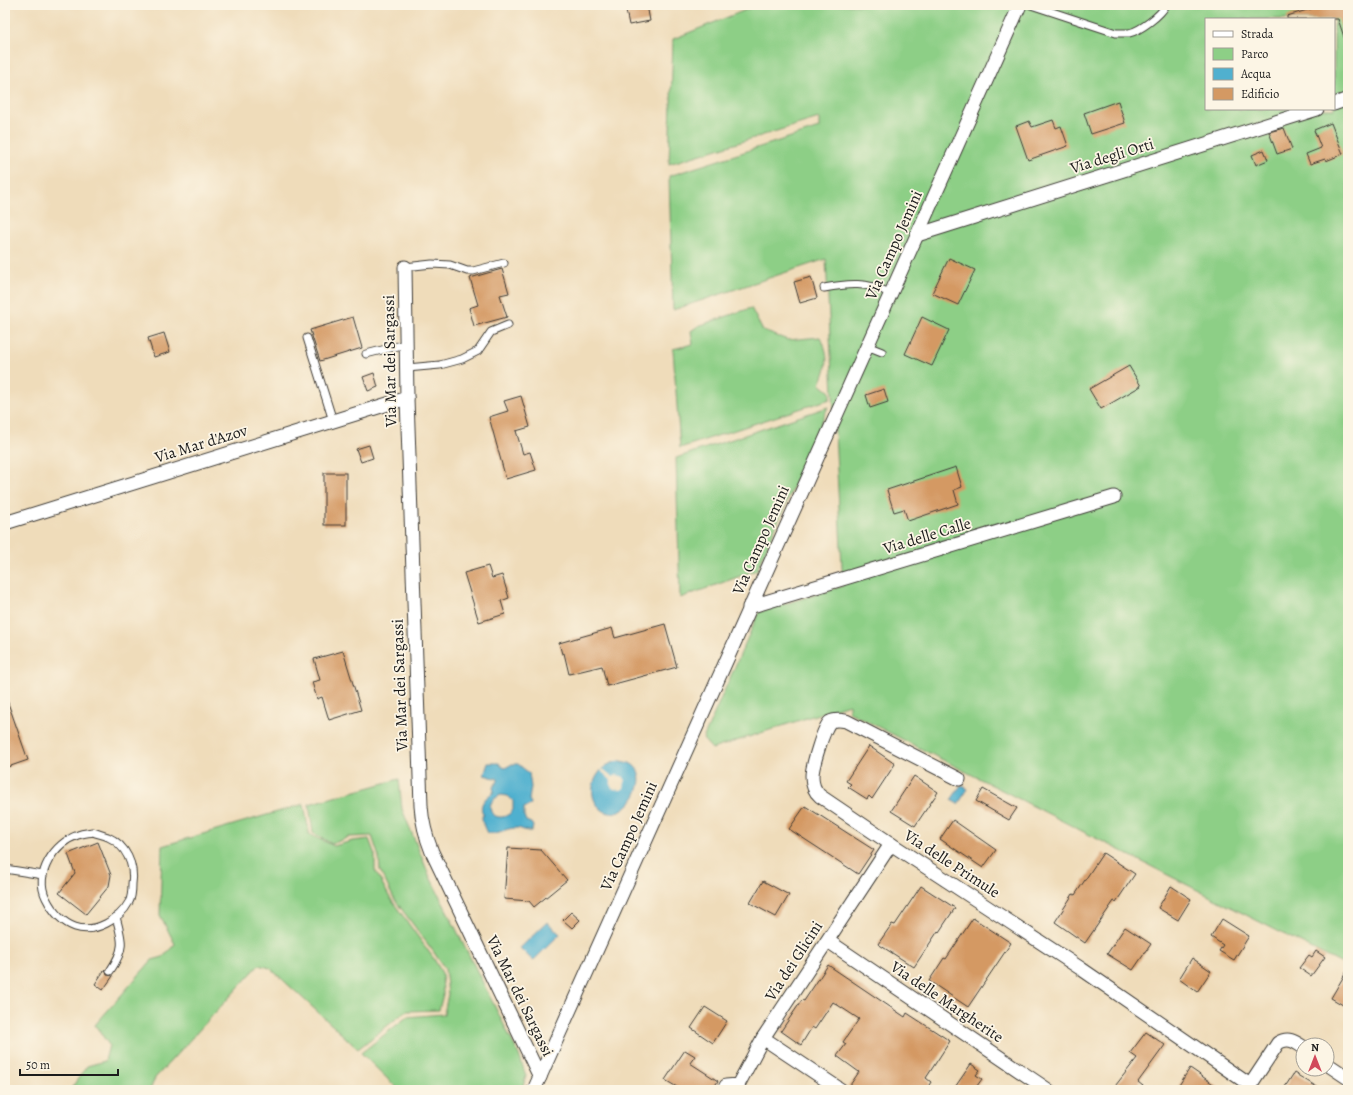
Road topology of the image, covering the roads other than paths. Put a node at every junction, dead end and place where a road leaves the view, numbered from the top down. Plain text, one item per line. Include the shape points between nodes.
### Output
1 (1020, 5) edge
2 (1031, 5) edge
3 (1166, 5) edge
4 (1348, 99) edge
5 (1335, 104) edge
6 (1314, 110) edge
7 (917, 235) junction
8 (504, 263) dead end
9 (405, 267) joint
10 (824, 288) dead end
11 (890, 293) junction
12 (508, 325) dead end
13 (307, 338) dead end
14 (406, 344) junction
15 (867, 346) junction
16 (882, 352) dead end
17 (366, 354) dead end
18 (407, 368) junction
19 (407, 398) junction
20 (333, 421) junction
21 (1114, 497) dead end
22 (5, 523) edge
23 (749, 607) junction
24 (959, 778) dead end
25 (891, 844) junction
26 (5, 869) edge
27 (43, 875) junction
28 (116, 917) junction
29 (828, 941) junction
30 (110, 971) dead end
31 (763, 1038) junction
32 (1295, 1043) edge
33 (1335, 1069) edge
34 (540, 1077) junction
35 (1348, 1078) edge
36 (1248, 1087) edge
37 (534, 1090) edge
38 (724, 1090) edge
39 (841, 1090) edge
40 (1048, 1090) edge

1 - 7 street, Via Campo Jemini
2 - 3 lane via 1116,33 1129,33 1147,23 1164,10
4 - 5 street
6 - 7 street, Via degli Orti
7 - 11 street, Via Campo Jemini
8 - 9 lane via 473,271 450,265
9 - 14 street, Via Mar dei Sargassi
10 - 11 lane via 861,284
11 - 15 street, Via Campo Jemini
12 - 18 lane via 491,332 478,351 462,359 440,365
13 - 20 lane
14 - 17 lane
14 - 18 street, Via Mar dei Sargassi
15 - 16 lane
15 - 23 street, Via Campo Jemini
18 - 19 street, Via Mar dei Sargassi
19 - 20 street, Via Mar d'Azov
19 - 34 street, Via Mar dei Sargassi via 421,806 425,830 432,852
20 - 22 street, Via Mar d'Azov
21 - 23 street, Via delle Calle
23 - 34 street, Via Campo Jemini
24 - 25 street, Via delle Primule via 846,721 830,722 813,767 814,788 820,796
25 - 29 street, Via dei Glicini
25 - 36 street, Via delle Primule via 1074,964
26 - 27 lane
27 - 28 lane via 44,894 51,908 61,919 76,927 91,928 106,924
27 - 28 lane via 46,864 64,843 78,835 93,832 108,837 121,847 130,859 134,874 130,901
28 - 30 lane via 122,937 121,951
29 - 31 street, Via dei Glicini
29 - 40 street, Via delle Margherite
31 - 38 street, Via dei Glicini via 738,1085 726,1086
31 - 39 street
32 - 36 street via 1290,1040 1280,1042
33 - 35 street
34 - 37 street, Via Campo Jemini

